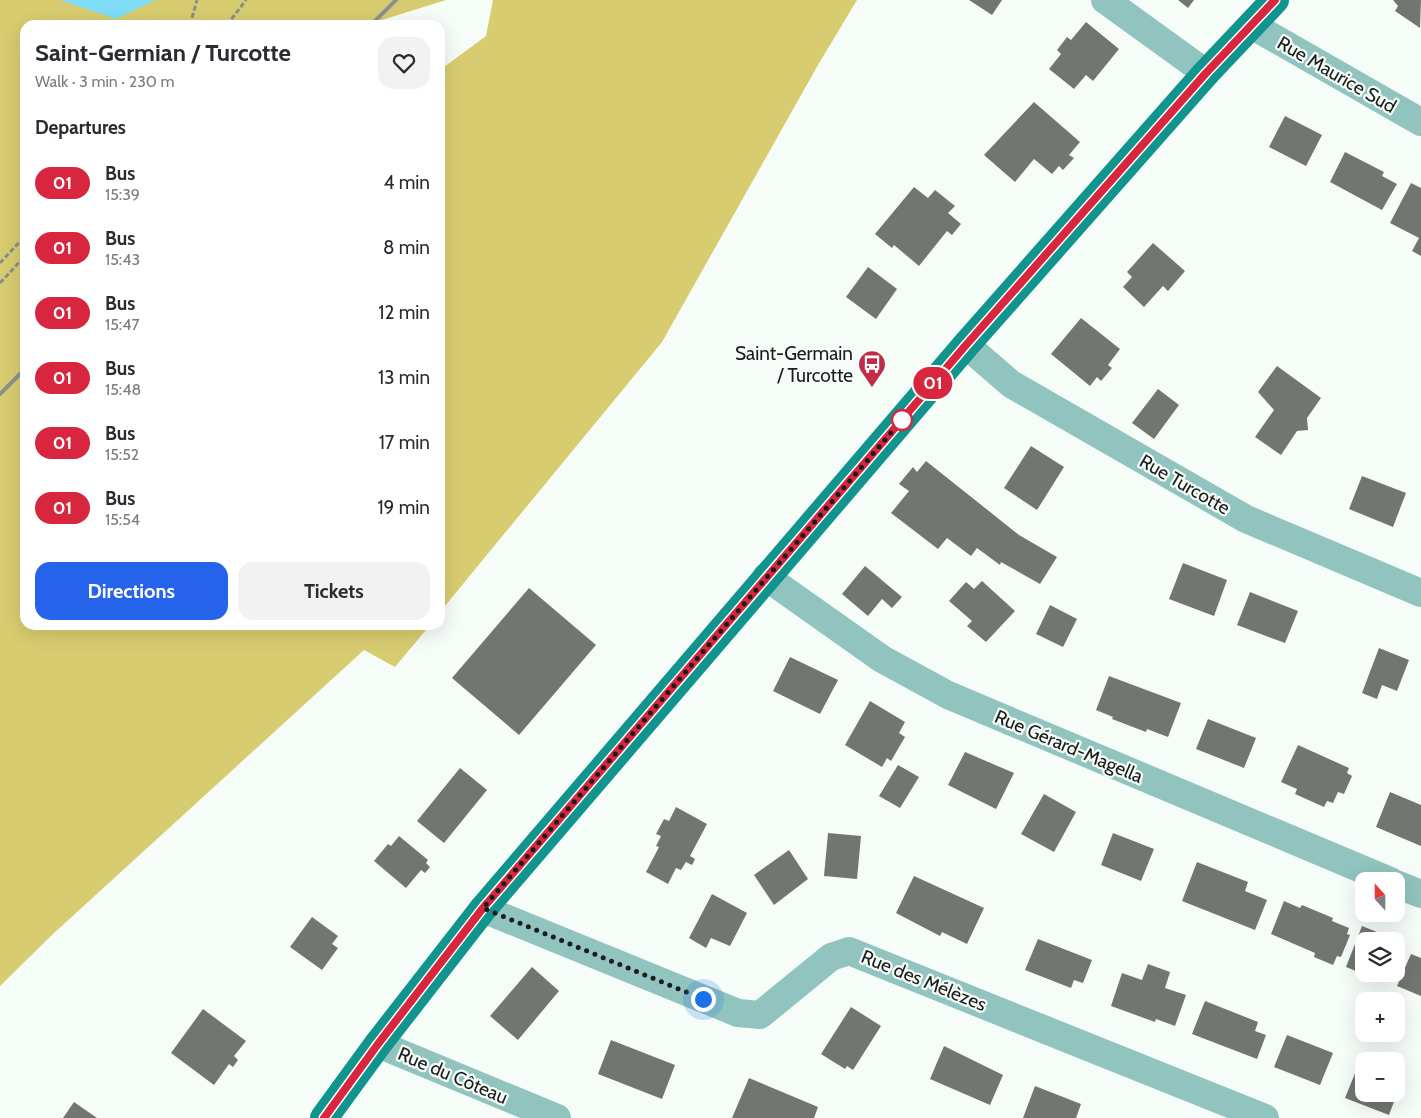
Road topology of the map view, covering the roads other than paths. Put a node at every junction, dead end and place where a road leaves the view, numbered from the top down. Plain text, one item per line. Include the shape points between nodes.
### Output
1 (1105, 0) edge
2 (1275, 0) edge
3 (1253, 26) junction
4 (1206, 73) junction
5 (1421, 122) edge
6 (966, 345) junction
7 (766, 577) junction
8 (1421, 592) edge
9 (1369, 872) edge
10 (1405, 888) edge
11 (1421, 894) edge
12 (483, 908) junction
13 (378, 1044) junction
14 (324, 1118) edge
15 (557, 1118) edge
16 (1265, 1118) edge

1 - 4 street
2 - 3 main road
3 - 4 main road
3 - 5 street, Rue Maurice Sud
4 - 6 main road
6 - 7 main road
6 - 8 street, Rue Turcotte via 1011,384 1246,519
7 - 9 street, Rue Gérard-Magella via 882,659 948,695
7 - 12 main road
10 - 11 street
12 - 13 main road
12 - 16 street, Rue des Mélèzes via 738,1013 760,1015 832,957 850,951
13 - 14 main road
13 - 15 street, Rue du Côteau

